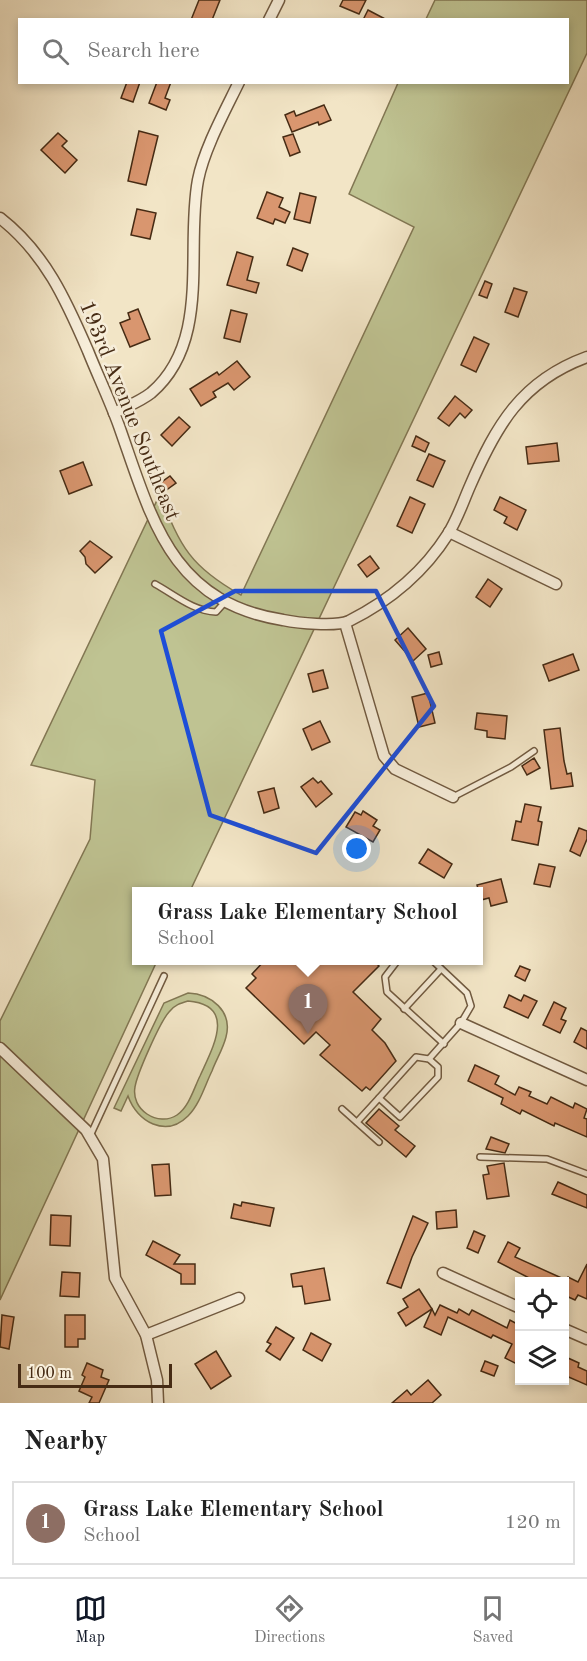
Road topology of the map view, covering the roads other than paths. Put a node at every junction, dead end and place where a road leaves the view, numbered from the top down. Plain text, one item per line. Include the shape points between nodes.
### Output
1 (279, 0) edge
2 (270, 18) edge
3 (238, 84) edge
4 (0, 218) edge
5 (587, 357) edge
6 (114, 413) junction
7 (449, 532) junction
8 (155, 584) dead end
9 (556, 584) dead end
10 (225, 602) junction
11 (345, 622) junction
12 (534, 751) dead end
13 (453, 797) joint
14 (393, 965) edge
15 (437, 965) edge
16 (441, 969) junction
17 (164, 976) dead end
18 (404, 1009) junction
19 (461, 1023) junction
20 (444, 1044) junction
21 (0, 1048) edge
22 (429, 1059) junction
23 (587, 1080) edge
24 (379, 1098) junction
25 (342, 1109) dead end
26 (357, 1122) junction
27 (93, 1141) junction
28 (379, 1142) dead end
29 (480, 1157) dead end
30 (587, 1174) edge
31 (443, 1274) dead end
32 (239, 1298) dead end
33 (515, 1306) edge
34 (569, 1331) edge
35 (146, 1335) junction
36 (587, 1339) edge
37 (158, 1403) edge

1 - 2 street
3 - 6 street via 198,177 191,309 181,351 150,394
4 - 6 street, 193rd Avenue Southeast via 42,259 63,294
5 - 7 street via 546,377 506,415
6 - 10 street, 193rd Avenue Southeast via 156,528 181,566
7 - 9 street
7 - 11 street via 417,574 379,603
8 - 10 lane via 210,612 216,612
10 - 11 street, 193rd Avenue Southeast via 284,621
11 - 13 street via 384,756 395,768
12 - 13 lane
14 - 18 lane via 385,985 390,997
15 - 16 lane
16 - 18 lane
16 - 19 lane via 471,1000 470,1011
17 - 27 lane
18 - 20 lane
19 - 20 lane
19 - 23 street
20 - 22 lane
21 - 27 street
22 - 24 lane via 416,1057
22 - 24 lane via 438,1067 438,1077 400,1118
24 - 26 lane
25 - 26 lane
26 - 28 lane
27 - 35 street via 103,1159 107,1183 115,1278
29 - 30 lane via 547,1159
31 - 33 street
32 - 35 street
34 - 36 street
35 - 37 street via 157,1380

